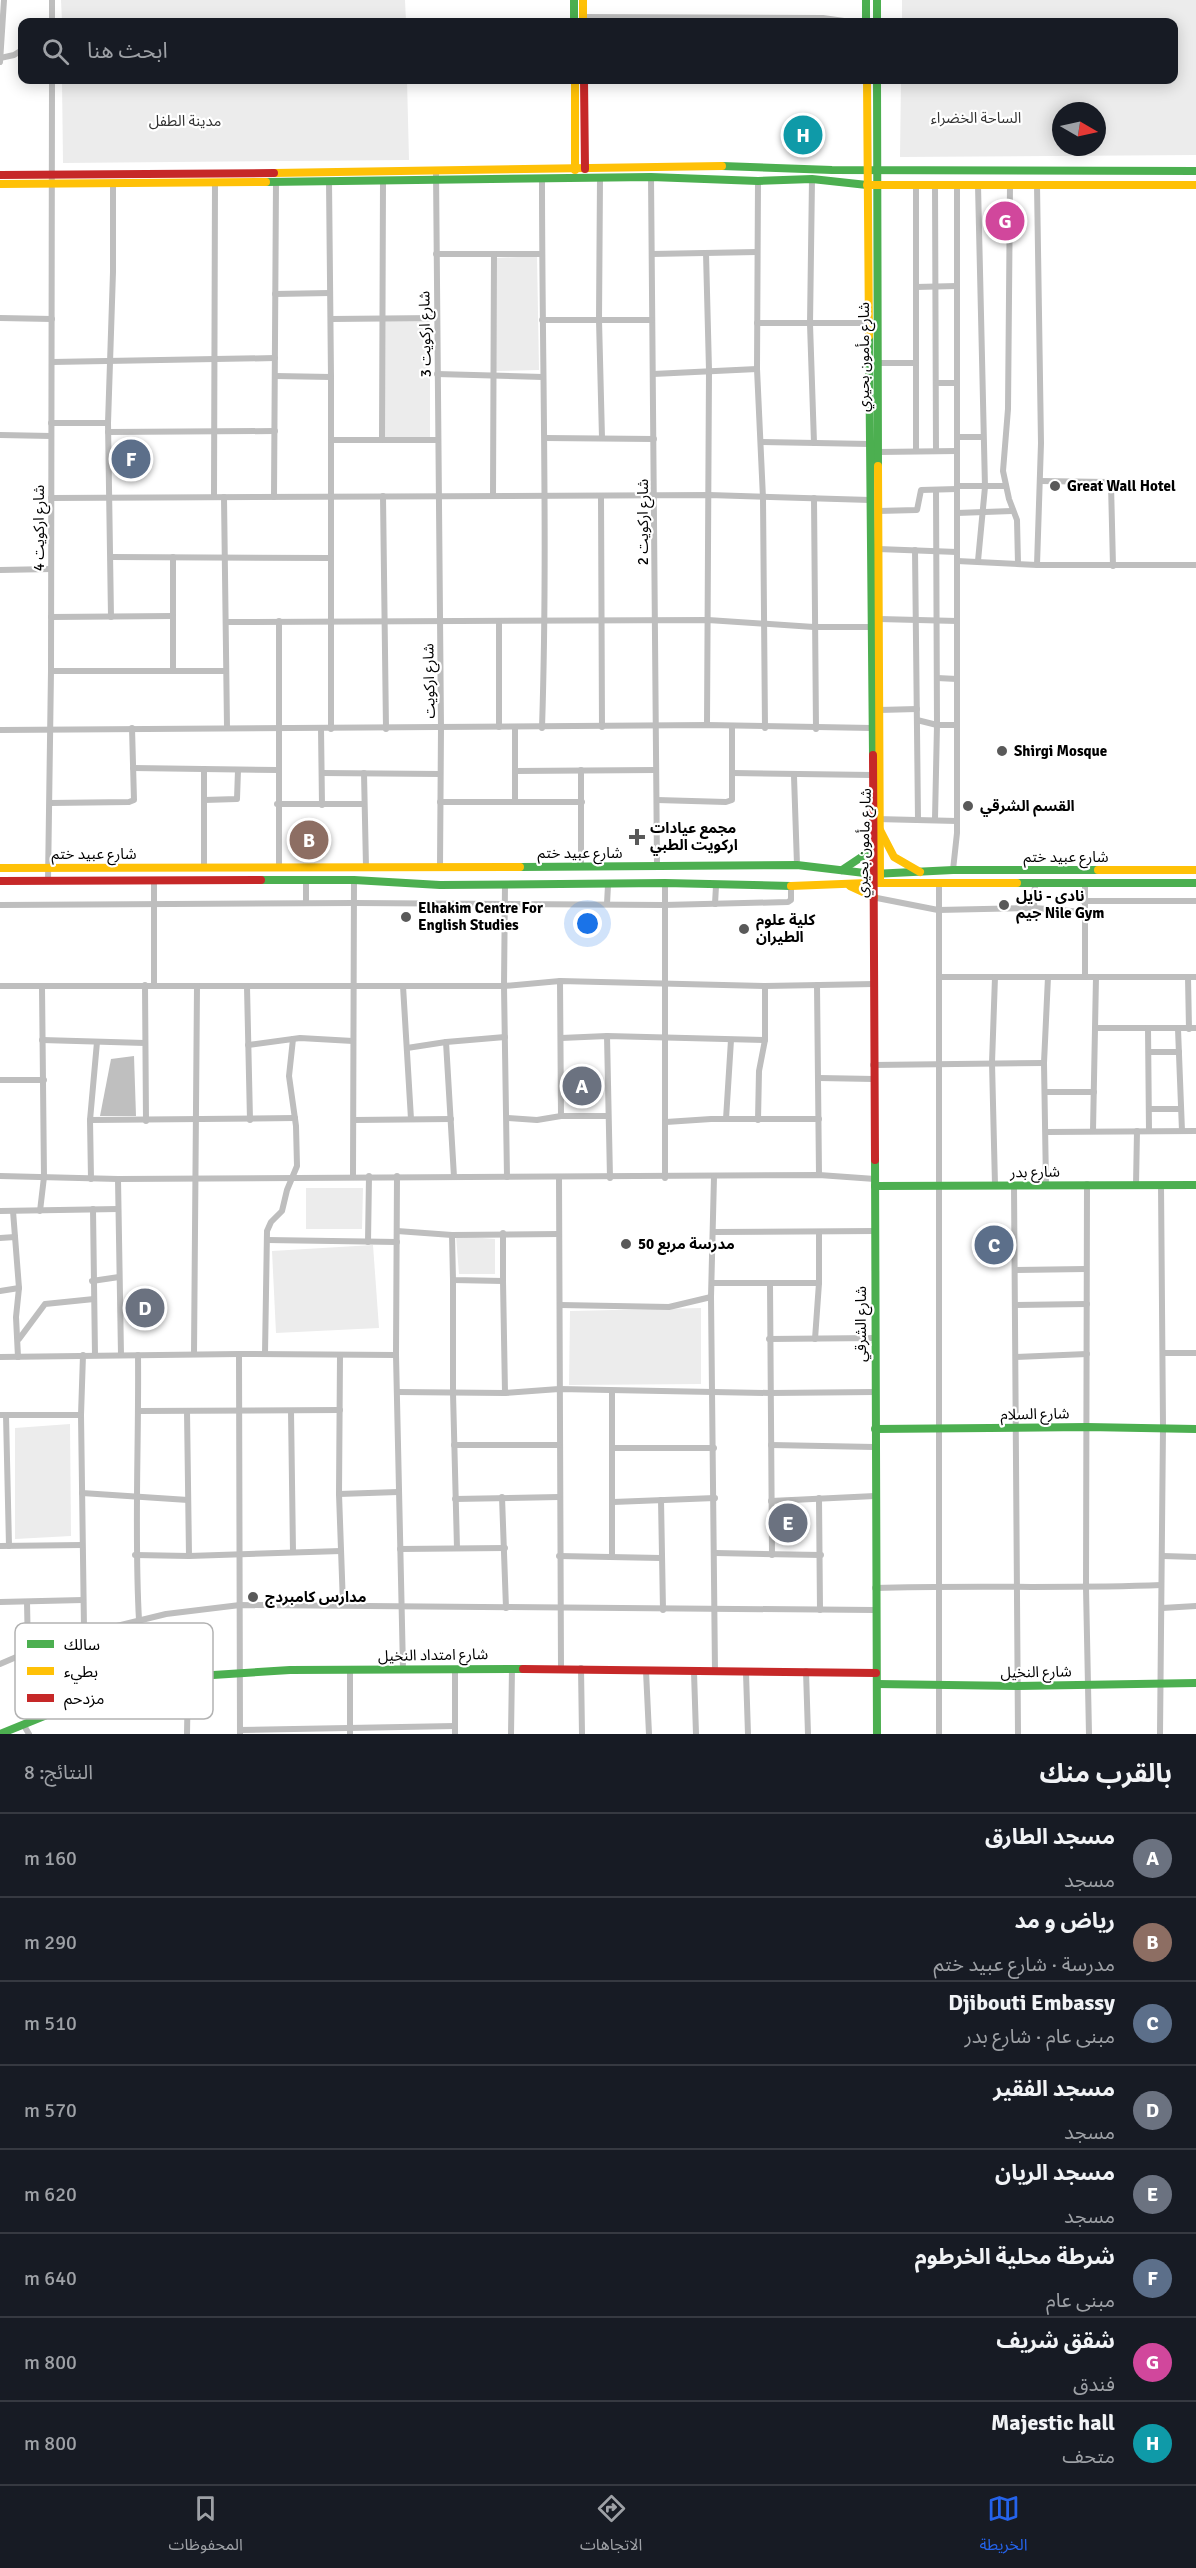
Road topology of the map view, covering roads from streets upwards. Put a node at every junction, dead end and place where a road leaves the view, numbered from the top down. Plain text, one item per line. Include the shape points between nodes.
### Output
1 (4, 0) edge
2 (52, 0) edge
3 (574, 0) edge
4 (583, 0) edge
5 (866, 0) edge
6 (877, 0) edge
7 (52, 18) edge
8 (574, 18) edge
9 (583, 18) edge
10 (866, 18) edge
11 (877, 18) edge
12 (18, 52) edge
13 (0, 59) edge
14 (52, 84) edge
15 (575, 84) edge
16 (584, 84) edge
17 (867, 84) edge
18 (877, 84) edge
19 (575, 170) junction
20 (585, 170) junction
21 (873, 170) junction
22 (436, 171) junction
23 (1196, 171) edge
24 (0, 175) edge
25 (52, 175) junction
26 (651, 177) junction
27 (600, 178) junction
28 (543, 179) junction
29 (812, 179) junction
30 (329, 181) junction
31 (383, 181) junction
32 (436, 181) junction
33 (758, 181) junction
34 (215, 182) junction
35 (276, 182) junction
36 (0, 184) edge
37 (52, 184) junction
38 (113, 184) junction
39 (873, 184) junction
40 (916, 185) junction
41 (935, 185) junction
42 (957, 185) junction
43 (978, 185) junction
44 (1010, 185) junction
45 (1037, 185) junction
46 (1196, 185) edge
47 (757, 252) junction
48 (706, 253) junction
49 (436, 254) junction
50 (494, 254) junction
51 (542, 254) junction
52 (652, 254) junction
53 (957, 286) junction
54 (916, 287) junction
55 (935, 287) junction
56 (330, 293) junction
57 (275, 294) junction
58 (0, 318) edge
59 (382, 318) junction
60 (436, 318) junction
61 (52, 319) junction
62 (330, 319) junction
63 (542, 320) junction
64 (599, 320) junction
65 (652, 320) junction
66 (757, 323) junction
67 (869, 323) junction
68 (810, 324) junction
69 (274, 358) junction
70 (215, 361) junction
71 (52, 362) junction
72 (111, 362) junction
73 (878, 363) junction
74 (916, 363) junction
75 (757, 369) junction
76 (710, 370) junction
77 (437, 374) junction
78 (653, 374) junction
79 (275, 376) junction
80 (493, 376) junction
81 (543, 376) junction
82 (332, 377) junction
83 (936, 383) junction
84 (957, 383) junction
85 (51, 423) junction
86 (108, 423) junction
87 (214, 430) junction
88 (275, 431) junction
89 (108, 432) junction
90 (0, 435) edge
91 (51, 436) junction
92 (957, 437) junction
93 (983, 437) junction
94 (545, 438) junction
95 (602, 438) junction
96 (654, 439) junction
97 (382, 440) junction
98 (438, 440) junction
99 (331, 441) junction
100 (762, 442) junction
101 (814, 443) junction
102 (870, 444) junction
103 (957, 450) junction
104 (916, 451) junction
105 (936, 451) junction
106 (878, 452) junction
107 (1041, 481) junction
108 (1006, 486) junction
109 (985, 487) junction
110 (957, 488) junction
111 (936, 490) junction
112 (546, 495) junction
113 (709, 495) junction
114 (274, 496) junction
115 (331, 496) junction
116 (383, 496) junction
117 (438, 496) junction
118 (493, 496) junction
119 (601, 496) junction
120 (655, 496) junction
121 (214, 497) junction
122 (224, 497) junction
123 (51, 498) junction
124 (110, 498) junction
125 (763, 498) junction
126 (814, 498) junction
127 (870, 500) junction
128 (878, 511) junction
129 (982, 511) junction
130 (1012, 511) junction
131 (957, 513) junction
132 (878, 549) junction
133 (915, 550) junction
134 (937, 551) junction
135 (957, 552) junction
136 (111, 557) junction
137 (173, 557) junction
138 (225, 557) junction
139 (330, 558) junction
140 (957, 561) junction
141 (978, 561) junction
142 (1018, 564) junction
143 (1037, 565) junction
144 (1196, 565) edge
145 (1113, 566) junction
146 (51, 569) junction
147 (0, 570) edge
148 (173, 616) junction
149 (111, 617) junction
150 (51, 618) junction
151 (879, 619) junction
152 (656, 620) junction
153 (708, 620) junction
154 (916, 620) junction
155 (937, 620) junction
156 (279, 621) junction
157 (440, 621) junction
158 (545, 621) junction
159 (600, 621) junction
160 (957, 621) junction
161 (226, 622) junction
162 (330, 622) junction
163 (383, 622) junction
164 (499, 622) junction
165 (764, 622) junction
166 (814, 627) junction
167 (871, 627) junction
168 (51, 671) junction
169 (173, 671) junction
170 (226, 671) junction
171 (937, 678) junction
172 (957, 679) junction
173 (917, 709) junction
174 (879, 710) junction
175 (917, 720) junction
176 (938, 725) junction
177 (708, 726) junction
178 (732, 726) junction
179 (957, 726) junction
180 (227, 727) junction
181 (278, 727) junction
182 (602, 727) junction
183 (657, 727) junction
184 (132, 728) junction
185 (321, 728) junction
186 (441, 728) junction
187 (499, 728) junction
188 (515, 728) junction
189 (542, 728) junction
190 (765, 728) junction
191 (872, 728) junction
192 (50, 729) junction
193 (331, 729) junction
194 (386, 729) junction
195 (816, 729) junction
196 (0, 730) edge
197 (133, 768) junction
198 (204, 769) junction
199 (238, 770) junction
200 (278, 770) junction
201 (581, 770) junction
202 (656, 770) junction
203 (515, 771) junction
204 (322, 773) junction
205 (732, 773) junction
206 (364, 774) junction
207 (440, 774) junction
208 (794, 776) junction
209 (872, 776) junction
210 (204, 800) junction
211 (657, 800) junction
212 (50, 802) junction
213 (440, 802) junction
214 (515, 802) junction
215 (582, 802) junction
216 (278, 804) junction
217 (364, 804) junction
218 (322, 805) junction
219 (918, 819) junction
220 (935, 819) junction
221 (957, 820) junction
222 (877, 822) junction
223 (873, 836) junction
224 (797, 865) junction
225 (657, 866) junction
226 (48, 867) junction
227 (366, 867) junction
228 (440, 867) junction
229 (581, 867) junction
230 (0, 868) edge
231 (204, 868) junction
232 (279, 868) junction
233 (842, 870) junction
234 (953, 870) junction
235 (1196, 870) edge
236 (920, 872) junction
237 (876, 874) junction
238 (154, 880) junction
239 (306, 880) junction
240 (354, 880) junction
241 (0, 881) edge
242 (48, 881) junction
243 (1085, 882) junction
244 (665, 883) junction
245 (939, 883) junction
246 (1035, 883) junction
247 (1196, 883) edge
248 (505, 884) junction
249 (842, 884) junction
250 (876, 884) junction
251 (608, 885) junction
252 (716, 886) junction
253 (791, 886) junction
254 (875, 897) junction
255 (1083, 901) junction
256 (1196, 901) edge
257 (306, 903) junction
258 (354, 903) junction
259 (503, 904) junction
260 (607, 904) junction
261 (664, 904) junction
262 (716, 904) junction
263 (0, 905) edge
264 (154, 905) junction
265 (1034, 908) junction
266 (938, 910) junction
267 (1083, 912) junction
268 (874, 915) joint
269 (939, 977) junction
270 (995, 977) junction
271 (1048, 977) junction
272 (1084, 977) junction
273 (1096, 977) junction
274 (1188, 977) junction
275 (1196, 977) edge
276 (560, 981) junction
277 (664, 982) junction
278 (874, 984) junction
279 (145, 985) junction
280 (154, 985) junction
281 (353, 985) junction
282 (817, 985) junction
283 (0, 986) edge
284 (197, 986) junction
285 (403, 986) junction
286 (504, 986) junction
287 (765, 986) junction
288 (42, 987) junction
289 (247, 987) junction
290 (1095, 1028) junction
291 (1148, 1028) junction
292 (1192, 1028) edge
293 (1178, 1029) junction
294 (608, 1036) junction
295 (505, 1037) junction
296 (666, 1037) junction
297 (561, 1038) junction
298 (293, 1039) junction
299 (42, 1040) junction
300 (731, 1040) junction
301 (765, 1040) junction
302 (353, 1041) junction
303 (96, 1042) junction
304 (446, 1042) junction
305 (145, 1043) junction
306 (248, 1045) junction
307 (407, 1048) junction
308 (1150, 1052) junction
309 (1179, 1052) junction
310 (992, 1063) junction
311 (1044, 1063) junction
312 (938, 1064) junction
313 (873, 1065) junction
314 (819, 1078) junction
315 (874, 1079) junction
316 (0, 1080) edge
317 (44, 1080) junction
318 (1047, 1092) junction
319 (1094, 1092) junction
320 (1149, 1108) junction
321 (1180, 1109) junction
322 (561, 1116) junction
323 (609, 1116) junction
324 (295, 1118) junction
325 (507, 1118) junction
326 (411, 1119) junction
327 (451, 1119) junction
328 (726, 1119) junction
329 (819, 1119) junction
330 (90, 1120) junction
331 (197, 1120) junction
332 (250, 1120) junction
333 (354, 1120) junction
334 (758, 1120) junction
335 (146, 1121) junction
336 (666, 1122) junction
337 (1093, 1131) junction
338 (1137, 1131) junction
339 (1149, 1131) junction
340 (1182, 1131) junction
341 (1196, 1131) edge
342 (1047, 1132) junction
343 (0, 1176) edge
344 (353, 1176) junction
345 (369, 1176) junction
346 (397, 1176) junction
347 (819, 1176) junction
348 (44, 1177) junction
349 (453, 1177) junction
350 (507, 1177) junction
351 (560, 1177) junction
352 (714, 1177) junction
353 (294, 1178) junction
354 (610, 1178) junction
355 (665, 1178) junction
356 (91, 1179) junction
357 (118, 1179) junction
358 (196, 1179) junction
359 (875, 1182) junction
360 (1087, 1184) junction
361 (995, 1185) junction
362 (1046, 1185) junction
363 (1137, 1185) junction
364 (1161, 1185) junction
365 (1196, 1185) edge
366 (940, 1186) junction
367 (1014, 1186) junction
368 (93, 1209) junction
369 (118, 1209) junction
370 (13, 1211) junction
371 (40, 1211) junction
372 (0, 1212) edge
373 (875, 1231) junction
374 (397, 1232) junction
375 (714, 1232) junction
376 (819, 1232) junction
377 (502, 1233) junction
378 (559, 1234) junction
379 (452, 1235) junction
380 (15, 1237) junction
381 (0, 1238) edge
382 (267, 1240) junction
383 (368, 1242) junction
384 (397, 1242) junction
385 (1086, 1269) junction
386 (1015, 1270) junction
387 (119, 1277) junction
388 (453, 1280) junction
389 (92, 1281) junction
390 (502, 1281) junction
391 (712, 1283) junction
392 (819, 1283) junction
393 (770, 1284) junction
394 (19, 1288) junction
395 (0, 1291) edge
396 (711, 1297) junction
397 (94, 1299) junction
398 (1087, 1304) junction
399 (560, 1305) junction
400 (1016, 1305) junction
401 (874, 1338) junction
402 (19, 1339) junction
403 (769, 1339) junction
404 (815, 1339) junction
405 (1163, 1353) junction
406 (1196, 1353) edge
407 (194, 1354) junction
408 (239, 1354) junction
409 (265, 1354) junction
410 (1087, 1354) junction
411 (83, 1355) junction
412 (94, 1355) junction
413 (121, 1355) junction
414 (138, 1355) junction
415 (340, 1355) junction
416 (396, 1355) junction
417 (0, 1357) edge
418 (18, 1357) junction
419 (1016, 1357) junction
420 (559, 1389) junction
421 (397, 1392) junction
422 (612, 1392) junction
423 (714, 1392) junction
424 (875, 1392) junction
425 (453, 1393) junction
426 (504, 1393) junction
427 (770, 1394) junction
428 (238, 1410) junction
429 (340, 1410) junction
430 (138, 1411) junction
431 (291, 1411) junction
432 (187, 1412) junction
433 (3, 1415) edge
434 (81, 1415) junction
435 (1087, 1426) junction
436 (1163, 1427) junction
437 (874, 1429) junction
438 (939, 1429) junction
439 (1017, 1429) junction
440 (1196, 1429) edge
441 (559, 1445) junction
442 (771, 1445) junction
443 (454, 1446) junction
444 (874, 1447) junction
445 (613, 1448) junction
446 (714, 1448) junction
447 (398, 1492) junction
448 (82, 1493) junction
449 (339, 1494) junction
450 (138, 1496) junction
451 (875, 1496) junction
452 (502, 1497) junction
453 (559, 1497) junction
454 (715, 1498) junction
455 (819, 1498) junction
456 (455, 1499) junction
457 (188, 1500) junction
458 (661, 1500) junction
459 (771, 1501) junction
460 (613, 1503) junction
461 (82, 1545) junction
462 (0, 1546) edge
463 (9, 1546) junction
464 (457, 1548) junction
465 (505, 1548) junction
466 (400, 1549) junction
467 (340, 1551) junction
468 (293, 1552) junction
469 (715, 1553) junction
470 (241, 1554) junction
471 (135, 1555) junction
472 (772, 1555) junction
473 (821, 1555) junction
474 (189, 1556) junction
475 (559, 1556) junction
476 (1163, 1556) junction
477 (612, 1557) junction
478 (1196, 1557) edge
479 (661, 1558) junction
480 (1161, 1585) junction
481 (940, 1586) junction
482 (875, 1588) junction
483 (1018, 1588) junction
484 (1086, 1588) junction
485 (83, 1600) junction
486 (0, 1602) edge
487 (27, 1602) junction
488 (240, 1605) junction
489 (343, 1605) junction
490 (401, 1606) junction
491 (1196, 1606) edge
492 (506, 1608) junction
493 (1162, 1608) junction
494 (559, 1609) junction
495 (714, 1609) junction
496 (663, 1610) junction
497 (820, 1610) junction
498 (875, 1610) junction
499 (139, 1620) junction
500 (27, 1623) edge
501 (84, 1623) edge
502 (127, 1623) edge
503 (15, 1658) edge
504 (0, 1664) edge
505 (455, 1668) junction
506 (512, 1668) junction
507 (561, 1668) junction
508 (581, 1668) junction
509 (404, 1669) junction
510 (350, 1670) junction
511 (239, 1671) junction
512 (646, 1671) junction
513 (806, 1671) junction
514 (694, 1672) junction
515 (716, 1672) junction
516 (746, 1673) junction
517 (876, 1673) junction
518 (213, 1674) edge
519 (1196, 1683) edge
520 (877, 1684) junction
521 (1160, 1684) junction
522 (939, 1685) junction
523 (1089, 1685) junction
524 (1018, 1686) junction
525 (33, 1719) edge
526 (187, 1719) edge
527 (28, 1721) junction
528 (455, 1730) edge
529 (350, 1731) edge
530 (404, 1731) edge
531 (240, 1732) edge
532 (289, 1732) edge
533 (0, 1734) edge
534 (29, 1734) edge
535 (187, 1734) edge
536 (511, 1734) edge
537 (582, 1734) edge
538 (649, 1734) edge
539 (696, 1734) edge
540 (748, 1734) edge
541 (808, 1734) edge
542 (877, 1734) edge
543 (939, 1734) edge
544 (1018, 1734) edge
545 (1089, 1734) edge
546 (1160, 1734) edge

1 - 13 street
2 - 7 street
3 - 8 street
4 - 9 street
5 - 10 street
6 - 11 street
12 - 13 street
14 - 25 street, شارع اركويت 4
15 - 19 street
16 - 20 street
17 - 21 street, شارع مأمون بحيري
18 - 21 street, شارع مأمون بحيري
19 - 20 street
19 - 22 street
20 - 21 street via 720,166
21 - 23 street
21 - 39 street, شارع مأمون بحيري
22 - 25 street
22 - 32 street, شارع اركويت 3
24 - 25 street
25 - 37 street, شارع اركويت 4
26 - 27 street
26 - 33 street
26 - 52 street, شارع اركويت 2
27 - 28 street
27 - 64 street
28 - 32 street
28 - 51 street
29 - 33 street
29 - 39 street
29 - 68 street
30 - 31 street
30 - 35 street
30 - 56 street
31 - 32 street
31 - 59 street
32 - 49 street, شارع اركويت 3
33 - 47 street
34 - 35 street
34 - 38 street
34 - 70 street
35 - 57 street
36 - 37 street
37 - 38 street
37 - 61 street, شارع اركويت 4
38 - 72 street
39 - 40 street
39 - 67 street, شارع مأمون بحيري
39 - 73 street, شارع مأمون بحيري
40 - 41 street
40 - 54 street
41 - 42 street
41 - 55 street
42 - 43 street
42 - 53 street
43 - 44 street
43 - 93 street
44 - 45 street
44 - 108 street via 1008,409 1003,471
45 - 46 street
45 - 107 street
47 - 48 street
47 - 66 street
48 - 52 street
48 - 76 street
49 - 50 street
49 - 60 street, شارع اركويت 3
50 - 51 street
50 - 80 street
51 - 63 street
52 - 65 street, شارع اركويت 2
53 - 55 street
53 - 84 street
54 - 55 street
54 - 74 street
55 - 83 street
56 - 57 street
56 - 62 street
57 - 69 street
58 - 61 street
59 - 60 street
59 - 62 street
59 - 97 street
60 - 77 street, شارع اركويت 3
61 - 71 street, شارع اركويت 4
62 - 82 street
63 - 64 street
63 - 81 street
64 - 65 street
64 - 95 street
65 - 78 street, شارع اركويت 2
66 - 68 street
66 - 75 street
67 - 68 street
67 - 102 street, شارع مأمون بحيري
68 - 101 street
69 - 70 street
69 - 79 street
70 - 72 street
70 - 87 street
71 - 72 street
71 - 85 street, شارع اركويت 4
72 - 86 street
73 - 74 street
73 - 106 street, شارع مأمون بحيري
74 - 104 street
75 - 76 street
75 - 100 street
76 - 78 street
76 - 113 street
77 - 80 street
77 - 98 street, شارع اركويت 3
78 - 96 street, شارع اركويت 2
79 - 82 street
79 - 88 street
80 - 81 street
80 - 118 street
81 - 94 street
82 - 99 street
83 - 84 street
83 - 105 street
84 - 92 street
85 - 86 street
85 - 91 street, شارع اركويت 4
86 - 89 street
87 - 88 street
87 - 89 street
87 - 121 street
88 - 114 street
89 - 124 street
90 - 91 street
91 - 123 street, شارع اركويت 4
92 - 93 street
92 - 103 street
93 - 109 street
94 - 95 street
94 - 112 street
95 - 96 street
96 - 120 street, شارع اركويت 2
97 - 98 street
97 - 99 street
98 - 117 street, شارع اركويت 3
99 - 115 street
100 - 101 street
100 - 125 street
101 - 102 street
102 - 127 street, شارع مأمون بحيري
103 - 105 street
103 - 110 street
104 - 105 street
104 - 106 street
106 - 128 street, شارع مأمون بحيري
107 - 143 street
107 - 145 street via 1111,484
108 - 109 street
108 - 130 street
109 - 110 street
109 - 129 street
110 - 111 street
110 - 131 street
111 - 128 street via 921,490 917,510
111 - 134 street
112 - 118 street
112 - 119 street
112 - 158 street
113 - 120 street
113 - 125 street
113 - 153 street
114 - 115 street
114 - 122 street
115 - 116 street
115 - 139 street
116 - 117 street
116 - 163 street
117 - 118 street
117 - 157 street, شارع اركويت
119 - 120 street
119 - 159 street
120 - 152 street, شارع اركويت 2
121 - 122 street
121 - 124 street
122 - 138 street
123 - 124 street
123 - 146 street, شارع اركويت 4
124 - 136 street
125 - 126 street
125 - 165 street
126 - 127 street
126 - 166 street
127 - 167 street, شارع مأمون بحيري
128 - 132 street, شارع مأمون بحيري
129 - 130 street
129 - 131 street
129 - 141 street
130 - 142 street via 1017,520
131 - 135 street
132 - 133 street
132 - 151 street, شارع مأمون بحيري
133 - 134 street
133 - 154 street
134 - 135 street
134 - 155 street
135 - 140 street
136 - 137 street
136 - 149 street
137 - 138 street
137 - 148 street
138 - 139 street
138 - 161 street
139 - 162 street
140 - 141 street
140 - 160 street
141 - 142 street
142 - 143 street
143 - 145 street
144 - 145 street
146 - 147 street
146 - 150 street, شارع اركويت 4
148 - 149 street
148 - 169 street
149 - 150 street
150 - 168 street, شارع اركويت 4
151 - 154 street
151 - 174 street, شارع مأمون بحيري
152 - 153 street
152 - 159 street
152 - 183 street, شارع اركويت 2
153 - 165 street
153 - 177 street
154 - 155 street
154 - 173 street
155 - 160 street
155 - 171 street
156 - 161 street
156 - 162 street
156 - 181 street
157 - 163 street
157 - 164 street
157 - 186 street, شارع اركويت
158 - 159 street
158 - 164 street
158 - 189 street
159 - 182 street
160 - 172 street
161 - 170 street
162 - 163 street
162 - 193 street
163 - 194 street
164 - 187 street
165 - 166 street
165 - 190 street
166 - 167 street
166 - 195 street
167 - 191 street, شارع مأمون بحيري
168 - 169 street
168 - 192 street, شارع اركويت 4
169 - 170 street
170 - 180 street
171 - 172 street
171 - 176 street
172 - 179 street
173 - 174 street
173 - 175 street
174 - 222 street, شارع مأمون بحيري
175 - 176 street
175 - 219 street
176 - 179 street
176 - 220 street
177 - 178 street
177 - 183 street
178 - 190 street
178 - 205 street
179 - 221 street
180 - 181 street
180 - 184 street
181 - 185 street
181 - 200 street
182 - 183 street
182 - 189 street
183 - 202 street, شارع اركويت 2
184 - 192 street
184 - 197 street
185 - 193 street
185 - 204 street
186 - 187 street
186 - 194 street
186 - 207 street, شارع اركويت
187 - 188 street
188 - 189 street
188 - 203 street
190 - 195 street
191 - 195 street
191 - 209 street, شارع مأمون بحيري
192 - 196 street
192 - 212 street, شارع اركويت 4
193 - 194 street
197 - 198 street
197 - 212 street via 132,801
198 - 199 street
198 - 210 street
199 - 200 street
199 - 210 street via 237,799
200 - 216 street
201 - 202 street
201 - 203 street
201 - 215 street
202 - 211 street, شارع اركويت 2
203 - 214 street
204 - 206 street
204 - 218 street
205 - 208 street
205 - 211 street via 731,801
206 - 207 street
206 - 217 street
207 - 213 street, شارع اركويت
208 - 209 street
208 - 224 street
209 - 222 street, شارع مأمون بحيري
210 - 231 street
211 - 225 street, شارع اركويت 2
212 - 226 street, شارع اركويت 4
213 - 214 street
213 - 228 street, شارع اركويت
214 - 215 street
215 - 229 street
216 - 218 street
216 - 232 street
217 - 218 street
217 - 227 street
219 - 220 street
219 - 222 street
220 - 221 street
221 - 234 street
222 - 223 street, شارع مأمون بحيري
222 - 236 street via 894,857
222 - 237 street, شارع مأمون بحيري
223 - 233 street via 867,854
223 - 237 street, شارع مأمون بحيري
224 - 225 street, شارع عبيد ختم
224 - 233 street, شارع عبيد ختم
225 - 229 street, شارع عبيد ختم
226 - 230 street, شارع عبيد ختم
226 - 231 street, شارع عبيد ختم
226 - 242 street, شارع اركويت 4
227 - 228 street, شارع عبيد ختم
227 - 232 street, شارع عبيد ختم
228 - 229 street, شارع عبيد ختم
231 - 232 street, شارع عبيد ختم
233 - 237 street, شارع عبيد ختم
234 - 235 street, شارع عبيد ختم
234 - 236 street, شارع عبيد ختم
236 - 237 street, شارع عبيد ختم
237 - 250 street, شارع مأمون بحيري
238 - 239 street, شارع عبيد ختم
238 - 242 street, شارع عبيد ختم
238 - 264 street
239 - 240 street, شارع عبيد ختم
239 - 257 street
240 - 248 street, شارع عبيد ختم
240 - 258 street
241 - 242 street, شارع عبيد ختم
243 - 246 street, شارع عبيد ختم
243 - 247 street, شارع عبيد ختم
243 - 255 street
244 - 251 street, شارع عبيد ختم
244 - 252 street, شارع عبيد ختم
244 - 261 street
245 - 246 street, شارع عبيد ختم
245 - 250 street, شارع عبيد ختم
245 - 266 street
246 - 265 street
248 - 251 street, شارع عبيد ختم
248 - 259 street
249 - 250 street, شارع عبيد ختم
249 - 253 street, شارع عبيد ختم
249 - 254 street
250 - 254 street, شارع مأمون بحيري
251 - 260 street
252 - 253 street, شارع عبيد ختم
252 - 262 street
253 - 262 street via 788,902
254 - 266 street
254 - 268 street, شارع مأمون بحيري
255 - 256 street
255 - 267 street
257 - 258 street
257 - 264 street
258 - 259 street
258 - 281 street
259 - 260 street
259 - 286 street
260 - 261 street
261 - 262 street
261 - 277 street
263 - 264 street
264 - 280 street
265 - 266 street
265 - 267 street
266 - 269 street
267 - 272 street
268 - 278 street, شارع الشرقي
269 - 270 street
269 - 312 street
270 - 271 street
270 - 310 street
271 - 272 street
271 - 311 street
272 - 273 street
273 - 274 street
273 - 290 street
274 - 275 street
274 - 292 street
276 - 277 street
276 - 286 street
276 - 297 street
277 - 287 street
277 - 296 street
278 - 282 street
278 - 313 street, شارع الشرقي
279 - 280 street
279 - 288 street
279 - 305 street
280 - 284 street
281 - 285 street
281 - 289 street
281 - 302 street
282 - 287 street
282 - 314 street
283 - 288 street
284 - 289 street
284 - 331 street
285 - 286 street
285 - 307 street
286 - 295 street
287 - 301 street
288 - 299 street
289 - 306 street
290 - 291 street
290 - 319 street
291 - 293 street
291 - 308 street
292 - 293 street
293 - 309 street
294 - 296 street
294 - 297 street
294 - 323 street
295 - 304 street
295 - 325 street
296 - 300 street
296 - 336 street
297 - 322 street
298 - 302 street
298 - 306 street
298 - 324 street via 289,1076
299 - 303 street
299 - 317 street
300 - 301 street
300 - 328 street
301 - 334 street via 759,1071
302 - 333 street
303 - 305 street
303 - 330 street
304 - 307 street
304 - 327 street
305 - 335 street
306 - 332 street
307 - 326 street
308 - 309 street
308 - 320 street
309 - 321 street
310 - 311 street
310 - 312 street
310 - 361 street
311 - 318 street
312 - 313 street
312 - 366 street
313 - 315 street, شارع الشرقي
314 - 315 street
314 - 329 street
315 - 359 street, شارع الشرقي
316 - 317 street
317 - 348 street
318 - 319 street
318 - 342 street
319 - 337 street
320 - 321 street
320 - 339 street
321 - 340 street
322 - 323 street
322 - 325 street via 537,1120
323 - 354 street
324 - 332 street
324 - 353 street
325 - 350 street
326 - 327 street
326 - 333 street
327 - 349 street
328 - 334 street
328 - 336 street
329 - 334 street
329 - 347 street
330 - 335 street
330 - 356 street
331 - 332 street
331 - 335 street
331 - 358 street
333 - 344 street
336 - 355 street
337 - 338 street
337 - 342 street
338 - 339 street
338 - 363 street
339 - 340 street
340 - 341 street
342 - 362 street
343 - 348 street
344 - 345 street
344 - 353 street
345 - 346 street
345 - 383 street
346 - 349 street
346 - 374 street
347 - 352 street
347 - 359 street
348 - 356 street
348 - 371 street
349 - 350 street
350 - 351 street
351 - 354 street
351 - 378 street
352 - 355 street
352 - 375 street
353 - 358 street
353 - 382 street via 282,1211 269,1226
354 - 355 street
356 - 357 street
357 - 358 street
357 - 369 street
358 - 407 street
359 - 366 street, شارع بدر
359 - 373 street, شارع الشرقي
360 - 362 street, شارع بدر
360 - 363 street, شارع بدر
360 - 385 street
361 - 366 street, شارع بدر
361 - 367 street, شارع بدر
362 - 367 street, شارع بدر
363 - 364 street, شارع بدر
364 - 365 street, شارع بدر
364 - 405 street
366 - 438 street
367 - 386 street
368 - 369 street
368 - 371 street
368 - 389 street
369 - 387 street
370 - 371 street
370 - 372 street
370 - 380 street
373 - 376 street
373 - 401 street, شارع الشرقي
374 - 379 street
374 - 384 street
375 - 376 street
375 - 391 street
376 - 392 street
377 - 378 street
377 - 379 street
377 - 390 street
378 - 399 street
379 - 388 street
380 - 381 street
380 - 394 street
382 - 383 street
382 - 409 street
383 - 384 street
384 - 416 street
385 - 386 street
385 - 398 street
386 - 400 street
387 - 389 street
387 - 413 street
388 - 390 street
388 - 425 street
389 - 397 street
390 - 426 street
391 - 393 street
391 - 396 street
392 - 393 street
392 - 404 street
393 - 403 street
394 - 395 street
394 - 402 street
396 - 399 street via 669,1307
396 - 423 street
397 - 402 street via 45,1304
397 - 412 street
398 - 400 street
398 - 410 street
399 - 420 street
400 - 419 street
401 - 404 street
401 - 424 street, شارع الشرقي
402 - 418 street
403 - 404 street
403 - 427 street
405 - 406 street
405 - 436 street
407 - 408 street
407 - 414 street
408 - 409 street
408 - 428 street
409 - 415 street
410 - 419 street
410 - 435 street
411 - 412 street
411 - 418 street
411 - 434 street
412 - 413 street
413 - 414 street
414 - 430 street
415 - 416 street
415 - 429 street
416 - 421 street
417 - 418 street
419 - 439 street
420 - 422 street
420 - 426 street
420 - 441 street
421 - 425 street
421 - 447 street
422 - 423 street
422 - 445 street
423 - 427 street
423 - 446 street
424 - 427 street
424 - 437 street, شارع الشرقي
425 - 426 street
425 - 443 street
427 - 442 street
428 - 431 street
428 - 432 street
428 - 470 street
429 - 431 street
429 - 449 street
430 - 432 street
430 - 450 street
431 - 468 street
432 - 457 street
433 - 434 street
433 - 463 street
434 - 448 street
435 - 436 street, شارع السلام
435 - 439 street, شارع السلام
435 - 484 street
436 - 440 street, شارع السلام
436 - 476 street
437 - 438 street, شارع السلام
437 - 444 street, شارع الشرقي
438 - 439 street, شارع السلام
438 - 481 street
439 - 483 street
441 - 443 street
441 - 453 street
442 - 444 street
442 - 459 street
443 - 456 street
444 - 451 street, شارع الشرقي
445 - 446 street
445 - 460 street
446 - 454 street
447 - 449 street
447 - 466 street
448 - 450 street
448 - 461 street
449 - 467 street
450 - 457 street
450 - 471 street
451 - 455 street
451 - 482 street, شارع الشرقي
452 - 453 street
452 - 456 street
452 - 465 street
453 - 475 street
454 - 458 street
454 - 469 street
455 - 459 street
455 - 473 street
456 - 464 street
457 - 474 street
458 - 460 street
458 - 479 street
459 - 472 street
460 - 477 street
461 - 463 street
461 - 485 street
462 - 463 street
464 - 465 street
464 - 466 street
465 - 492 street
466 - 490 street
467 - 468 street
467 - 489 street
468 - 470 street
469 - 472 street
469 - 495 street
470 - 474 street
470 - 488 street
471 - 474 street
471 - 499 street
472 - 473 street
473 - 497 street
475 - 477 street
475 - 494 street
476 - 478 street
476 - 480 street
477 - 479 street
479 - 496 street
480 - 484 street
480 - 493 street
481 - 482 street
481 - 483 street
481 - 522 street
482 - 498 street, شارع الشرقي
483 - 484 street
483 - 524 street
484 - 523 street
485 - 487 street
485 - 501 street
486 - 487 street
487 - 500 street
488 - 489 street
488 - 499 street
488 - 511 street
489 - 490 street
490 - 492 street
490 - 509 street
491 - 493 street
492 - 494 street
493 - 521 street
494 - 496 street
494 - 507 street
495 - 496 street
495 - 497 street
495 - 515 street
497 - 498 street
498 - 517 street, شارع الشرقي
499 - 502 street
503 - 504 street
505 - 506 street, شارع امتداد النخيل
505 - 509 street, شارع امتداد النخيل
505 - 528 street
506 - 507 street, شارع امتداد النخيل
506 - 536 street
507 - 508 street, شارع امتداد النخيل
508 - 512 street, شارع امتداد النخيل
508 - 537 street
509 - 510 street, شارع امتداد النخيل
510 - 511 street, شارع امتداد النخيل
510 - 529 street
511 - 518 street, شارع امتداد النخيل
511 - 531 street
512 - 514 street, شارع امتداد النخيل
512 - 538 street
513 - 516 street, شارع امتداد النخيل
513 - 517 street, شارع امتداد النخيل
513 - 541 street
514 - 515 street, شارع امتداد النخيل
514 - 539 street
515 - 516 street, شارع امتداد النخيل
516 - 540 street
517 - 520 street, شارع الشرقي
519 - 521 street, شارع النخيل
520 - 522 street, شارع النخيل
520 - 542 street, شارع الشرقي
521 - 523 street, شارع النخيل
521 - 546 street
522 - 524 street, شارع النخيل
522 - 543 street
523 - 524 street, شارع النخيل
523 - 545 street
524 - 544 street
525 - 527 street, شارع امتداد النخيل
526 - 535 street
527 - 533 street, شارع امتداد النخيل
527 - 534 street
528 - 530 street
529 - 530 street
529 - 532 street
531 - 532 street

